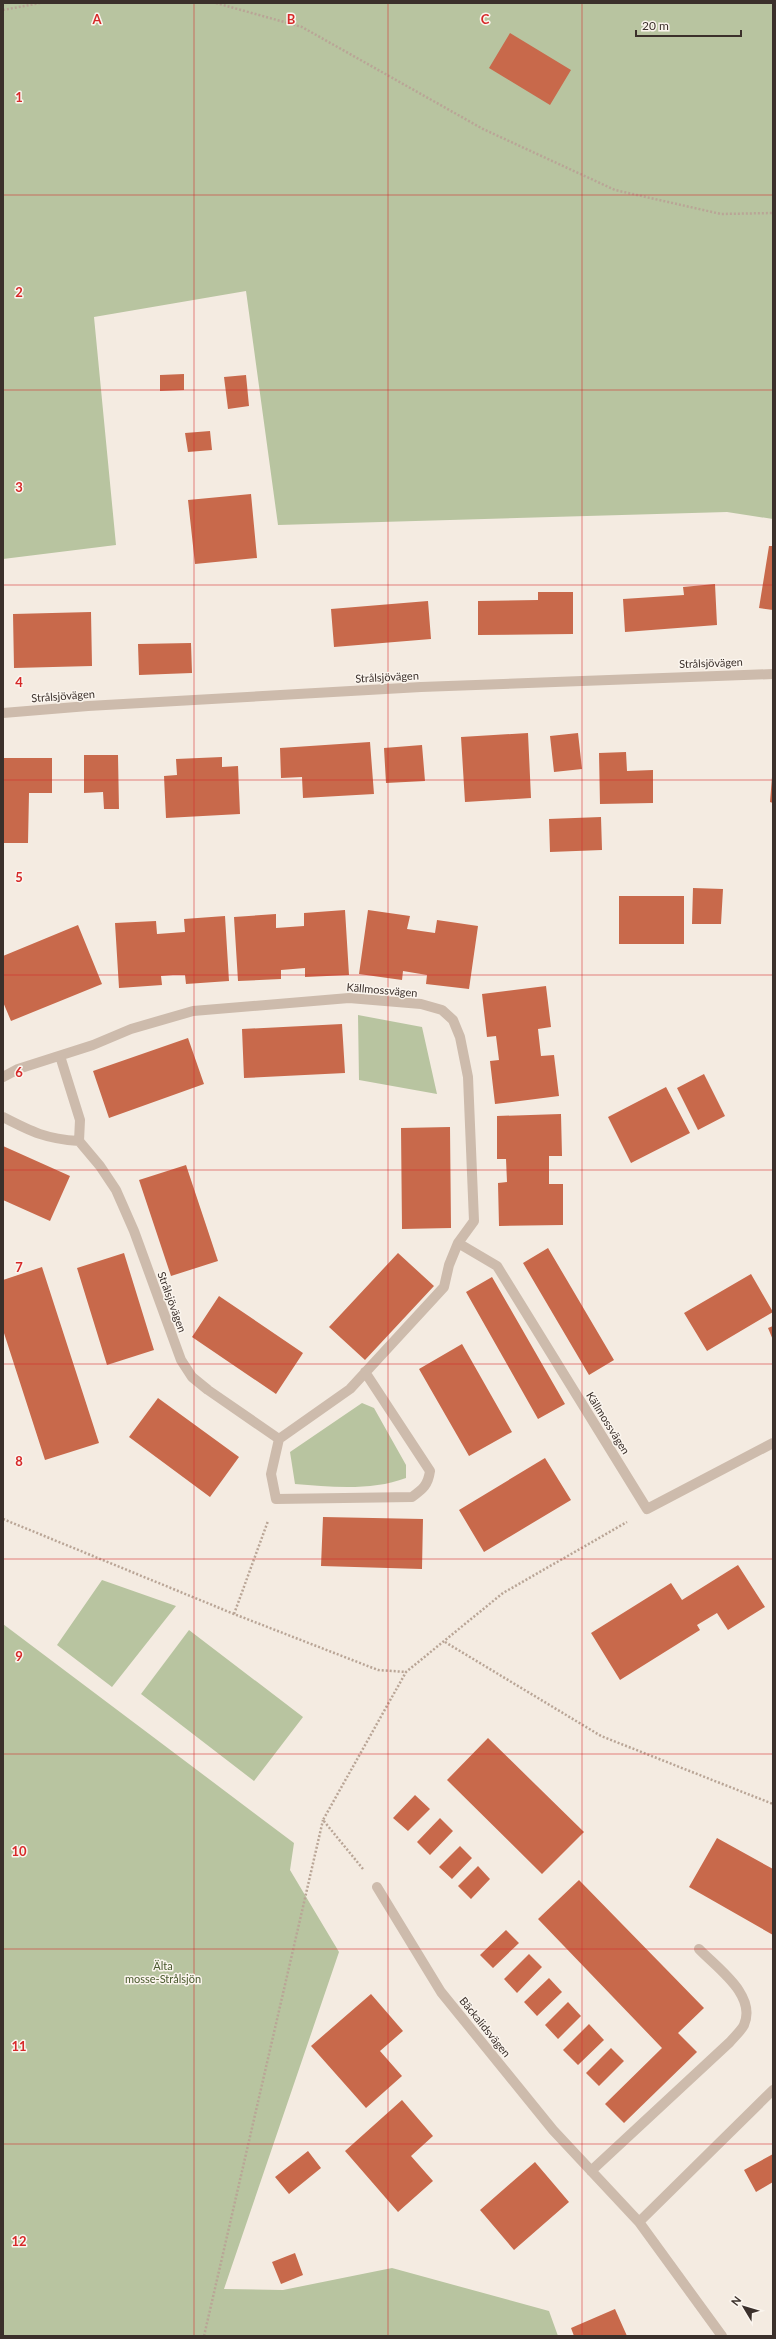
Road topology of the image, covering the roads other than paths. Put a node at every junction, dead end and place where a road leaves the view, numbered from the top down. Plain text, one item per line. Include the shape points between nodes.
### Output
1 (773, 674) edge
2 (3, 713) edge
3 (60, 1056) junction
4 (3, 1076) edge
5 (3, 1117) edge
6 (79, 1141) junction
7 (458, 1243) junction
8 (365, 1372) junction
9 (279, 1439) junction
10 (773, 1443) edge
11 (377, 1886) road end
12 (699, 1949) dead end
13 (773, 2090) edge
14 (591, 2171) junction
15 (639, 2222) junction
16 (722, 2336) edge

1 - 2 street, Strålsjövägen via 413,688
3 - 4 street
3 - 6 street via 80,1120
3 - 7 street, Källmossvägen via 131,1029 193,1011 349,998 421,1004 442,1010 453,1020 460,1037 468,1077 474,1221
5 - 6 street via 36,1135
6 - 9 street, Strålsjövägen via 116,1190 134,1231 181,1360 192,1377
7 - 8 street, Källmossvägen via 444,1286
7 - 10 street, Källmossvägen via 498,1266 647,1509
8 - 9 street, Källmossvägen via 350,1390
8 - 9 street via 430,1471 429,1482 424,1489 412,1497 276,1499 271,1474
11 - 14 street, Bäckalidsvägen via 441,1992 553,2130
12 - 14 street via 740,1990 746,2005 744,2025 730,2042
13 - 15 street
14 - 15 street, Bäckalidsvägen
15 - 16 street, Bäckalidsvägen

